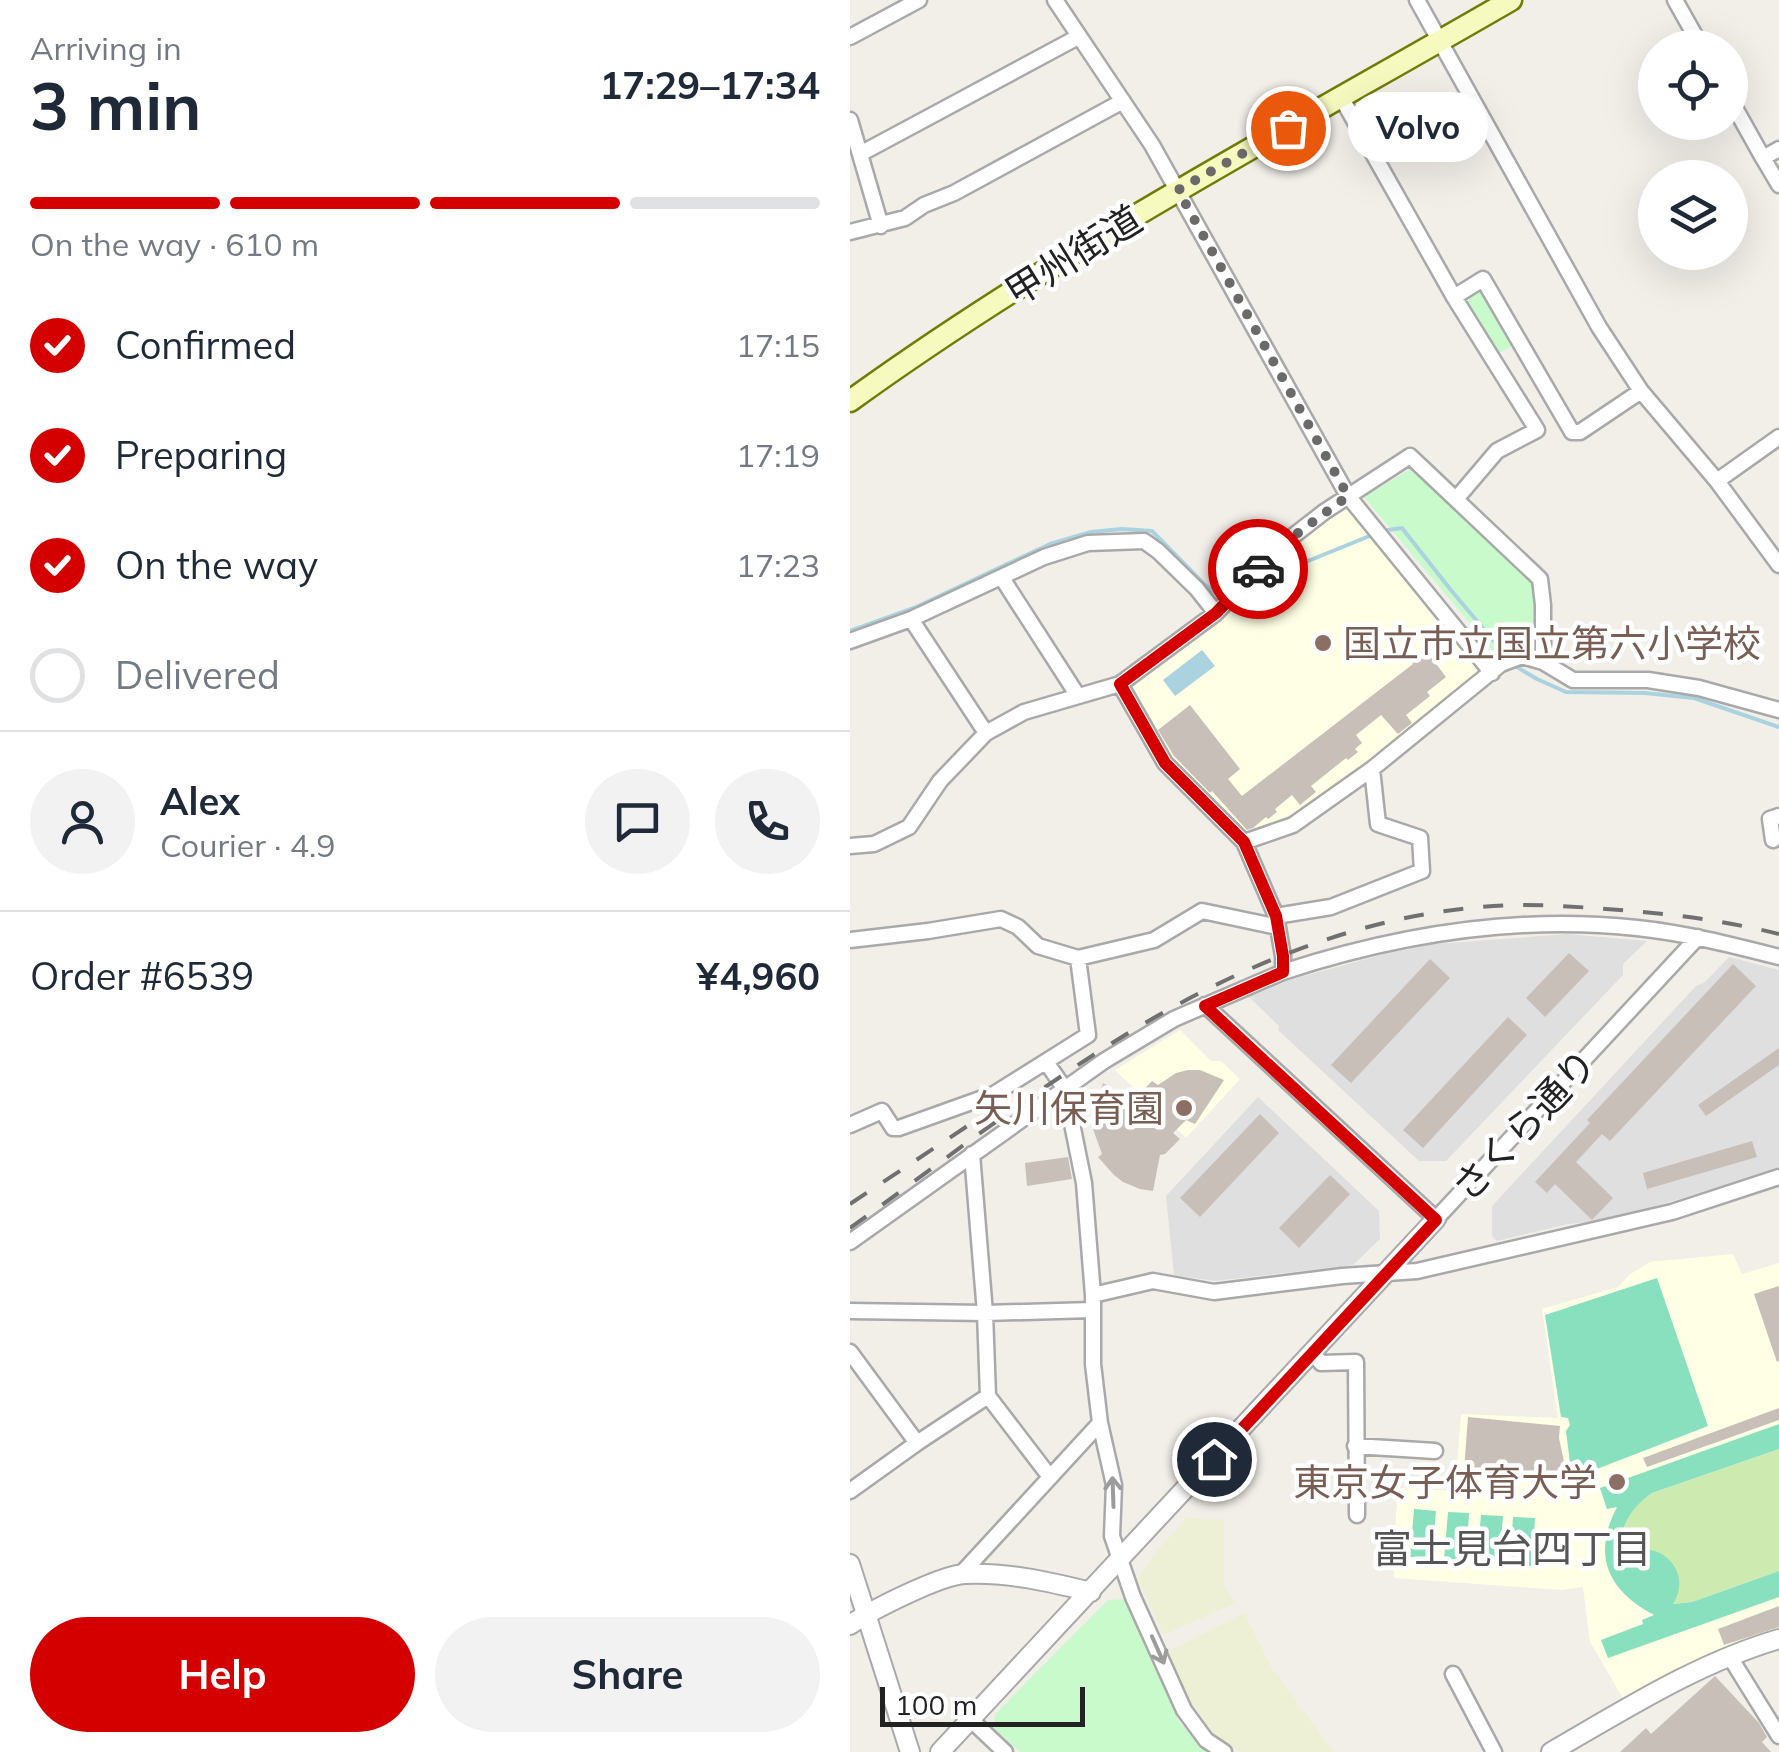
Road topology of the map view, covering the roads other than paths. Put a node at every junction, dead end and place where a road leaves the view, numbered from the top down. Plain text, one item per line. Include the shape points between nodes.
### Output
1 (919, 0) edge
2 (1055, 0) edge
3 (1417, 0) edge
4 (1511, 0) edge
5 (1675, 0) edge
6 (893, 6) edge
7 (1692, 30) edge
8 (850, 37) edge
9 (1078, 37) junction
10 (1439, 42) junction
11 (1341, 97) junction
12 (1123, 101) junction
13 (850, 120) edge
14 (1748, 131) edge
15 (1779, 149) edge
16 (860, 154) junction
17 (1763, 158) junction
18 (1779, 185) edge
19 (1178, 190) junction
20 (881, 226) junction
21 (850, 232) edge
22 (1454, 296) junction
23 (1641, 391) junction
24 (850, 402) edge
25 (1779, 437) edge
26 (1717, 481) junction
27 (1348, 496) junction
28 (1457, 498) junction
29 (1779, 565) edge
30 (1002, 578) junction
31 (1224, 605) junction
32 (910, 619) junction
33 (850, 641) edge
34 (1543, 662) junction
35 (1496, 668) junction
36 (1120, 684) junction
37 (1078, 696) junction
38 (1779, 710) edge
39 (986, 733) junction
40 (1372, 770) junction
41 (1779, 816) edge
42 (1773, 840) dead end
43 (1244, 842) junction
44 (850, 846) edge
45 (1277, 922) junction
46 (1698, 937) junction
47 (850, 940) edge
48 (1779, 956) edge
49 (1078, 958) junction
50 (1283, 972) junction
51 (1205, 1006) junction
52 (1046, 1062) junction
53 (1064, 1089) junction
54 (850, 1125) edge
55 (972, 1154) junction
56 (1779, 1178) edge
57 (1436, 1220) junction
58 (850, 1242) edge
59 (1386, 1274) junction
60 (1093, 1303) junction
61 (850, 1311) edge
62 (985, 1313) junction
63 (850, 1352) edge
64 (1313, 1353) junction
65 (988, 1396) junction
66 (1100, 1423) junction
67 (917, 1444) junction
68 (1355, 1446) junction
69 (1435, 1451) dead end
70 (1050, 1478) junction
71 (850, 1491) edge
72 (1358, 1515) dead end
73 (1119, 1561) junction
74 (850, 1564) edge
75 (962, 1574) junction
76 (1091, 1592) junction
77 (867, 1613) junction
78 (850, 1625) edge
79 (1779, 1639) edge
80 (1730, 1657) junction
81 (1452, 1674) dead end
82 (970, 1720) junction
83 (1779, 1736) edge
84 (910, 1752) edge
85 (940, 1752) edge
86 (1005, 1752) edge
87 (1224, 1752) edge
88 (1494, 1752) edge
89 (1551, 1752) edge

1 - 6 street
2 - 9 street
3 - 10 street
4 - 10 main road, 甲州街道
5 - 7 street
6 - 8 street
9 - 12 street
9 - 16 street
10 - 11 main road, 甲州街道
10 - 23 street
11 - 19 main road, 甲州街道
11 - 22 street
12 - 19 street
12 - 20 street
13 - 16 street
14 - 17 street
15 - 17 street
16 - 20 street
17 - 18 street
19 - 24 main road, 甲州街道 via 939,338
19 - 27 street
20 - 21 street
22 - 23 street via 1483,279 1572,432
22 - 28 street via 1537,430 1498,451
23 - 26 street
25 - 26 street
26 - 29 street
27 - 28 street via 1410,456
27 - 31 street via 1279,547
27 - 35 street
28 - 34 street via 1540,579
30 - 31 street via 1069,547 1144,541
30 - 32 street
30 - 37 street
31 - 36 street
32 - 33 street
32 - 39 street
34 - 35 street via 1522,656
34 - 38 street via 1573,680 1648,680
35 - 40 street
36 - 37 street
36 - 43 street via 1165,763
37 - 39 street via 1024,712
39 - 44 street via 909,827 874,844
40 - 43 street via 1293,825
40 - 45 street via 1378,824 1420,838 1422,871
41 - 42 street via 1770,819
43 - 45 street
45 - 49 street via 1202,912 1154,940
45 - 50 street
46 - 48 street
46 - 50 street via 1598,925 1507,927 1401,940
46 - 57 street, さくら通り
47 - 49 street via 1002,919 1038,946
49 - 52 street via 1088,1035
50 - 51 street
51 - 53 street
51 - 57 street
52 - 53 street
52 - 54 street via 994,1094 899,1128 882,1111
53 - 55 street
53 - 60 street via 1084,1182
55 - 58 street
55 - 62 street
56 - 59 street via 1648,1218
57 - 59 street, さくら通り
59 - 60 street via 1214,1292 1153,1281
59 - 64 street, さくら通り
60 - 62 street
60 - 66 street
61 - 62 street
62 - 65 street
63 - 67 street
64 - 68 street via 1321,1363 1356,1362
64 - 73 street, さくら通り
65 - 67 street
65 - 70 street
66 - 70 street
73 -> 66 street via 1112,1536 1114,1484
67 - 71 street
68 - 69 street
68 - 72 street
70 - 75 street
73 - 76 street, さくら通り
73 -> 87 street via 1184,1710
74 - 77 street
75 - 76 street via 1038,1579
75 - 77 street
76 - 82 street, さくら通り
77 - 78 street
77 - 84 street
79 - 80 street
80 - 83 street
80 - 89 street via 1666,1685
81 - 88 street
82 - 85 street, さくら通り
82 - 86 street

